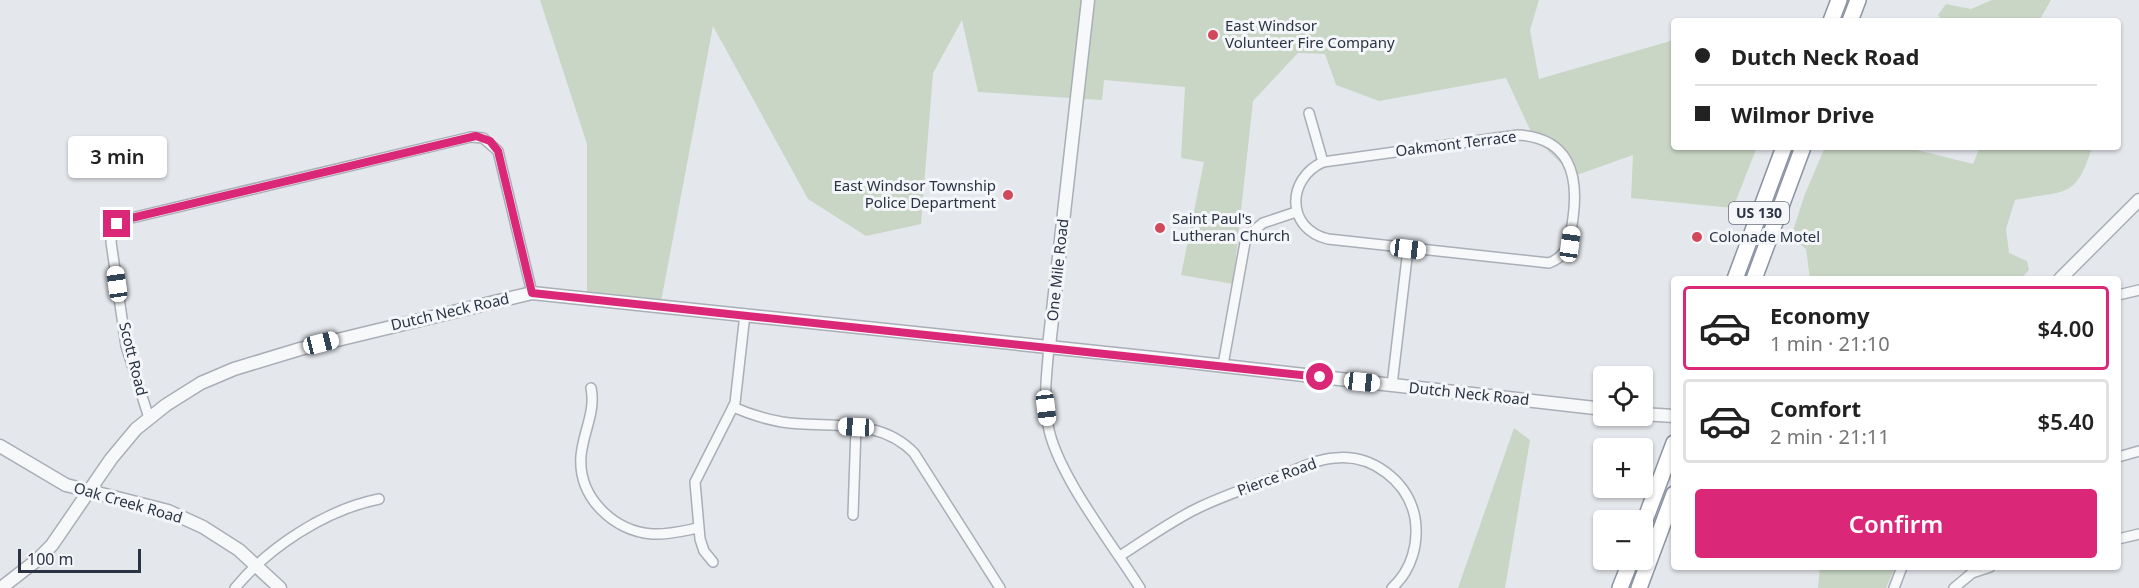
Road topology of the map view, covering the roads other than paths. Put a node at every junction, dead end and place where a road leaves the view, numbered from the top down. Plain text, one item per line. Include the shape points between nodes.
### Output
1 (1088, 0) edge
2 (1839, 0) edge
3 (1858, 0) edge
4 (1832, 18) edge
5 (1851, 18) edge
6 (1309, 113) dead end
7 (1783, 150) edge
8 (1802, 150) edge
9 (1323, 162) junction
10 (2139, 200) edge
11 (1296, 212) junction
12 (1408, 249) junction
13 (1736, 276) edge
14 (1755, 276) edge
15 (2063, 276) edge
16 (2139, 290) edge
17 (532, 293) junction
18 (2121, 294) edge
19 (745, 314) junction
20 (1049, 346) junction
21 (1223, 365) junction
22 (1392, 385) junction
23 (591, 388) dead end
24 (733, 407) junction
25 (1593, 408) edge
26 (1653, 415) edge
27 (1671, 416) edge
28 (149, 418) junction
29 (856, 427) junction
30 (0, 446) edge
31 (1671, 451) edge
32 (2139, 451) edge
33 (2121, 456) edge
34 (89, 493) junction
35 (379, 499) dead end
36 (1671, 503) edge
37 (1649, 510) edge
38 (853, 515) dead end
39 (698, 528) junction
40 (2139, 534) edge
41 (2121, 538) edge
42 (1120, 556) junction
43 (713, 562) dead end
44 (257, 564) junction
45 (1627, 570) edge
46 (1901, 570) edge
47 (1981, 570) edge
48 (1, 588) edge
49 (235, 588) edge
50 (280, 588) edge
51 (1000, 588) edge
52 (1140, 588) edge
53 (1392, 588) edge
54 (1620, 588) edge
55 (1639, 588) edge
56 (1894, 588) edge
57 (1954, 588) edge

1 - 20 street, One Mile Road
2 - 4 highway
3 - 5 highway
6 - 9 street
7 - 13 highway, US 130
8 - 14 highway, US 130
9 - 11 street via 1309,170 1298,185
9 - 12 street, Oakmont Terrace via 1518,135 1551,144 1572,170 1576,196 1570,244 1556,261 1539,264
10 - 15 street
11 - 12 street, Oakmont Terrace via 1304,226 1322,238
11 - 21 street via 1263,223 1246,237
12 - 22 street
16 - 18 street
17 - 19 street, Dutch Neck Road
17 - 28 street, Dutch Neck Road via 246,365 192,388
17 - 28 street, Scott Road via 498,151 483,138 471,137 123,220 113,229 111,242 126,346
19 - 20 street, Dutch Neck Road
19 - 24 street via 738,394
20 - 21 street, Dutch Neck Road
20 - 42 street, One Mile Road via 1046,408 1052,442 1063,468
21 - 22 street, Dutch Neck Road
22 - 25 street, Dutch Neck Road
23 - 39 street via 593,409 581,467 596,504 618,524 642,532 669,534
24 - 29 street via 784,423
24 - 39 street via 695,482
26 - 27 street
28 - 34 street, Dutch Neck Road via 123,444
29 - 38 street
29 - 51 street via 889,434 914,453
30 - 34 street, Oak Creek Road via 66,485
31 - 37 highway
32 - 33 street
34 - 44 street, Oak Creek Road via 143,504 188,519
34 - 48 street, Dutch Neck Road via 52,544
35 - 44 street via 322,522
36 - 55 highway
39 - 43 street via 704,551
40 - 41 street
42 - 52 street, One Mile Road
42 - 53 street, Pierce Road via 1196,509 1230,494 1323,460 1357,459 1378,467 1396,481 1414,513 1414,553
44 - 49 street
44 - 50 street, Oak Creek Road
45 - 54 highway
46 - 56 street
47 - 57 street

